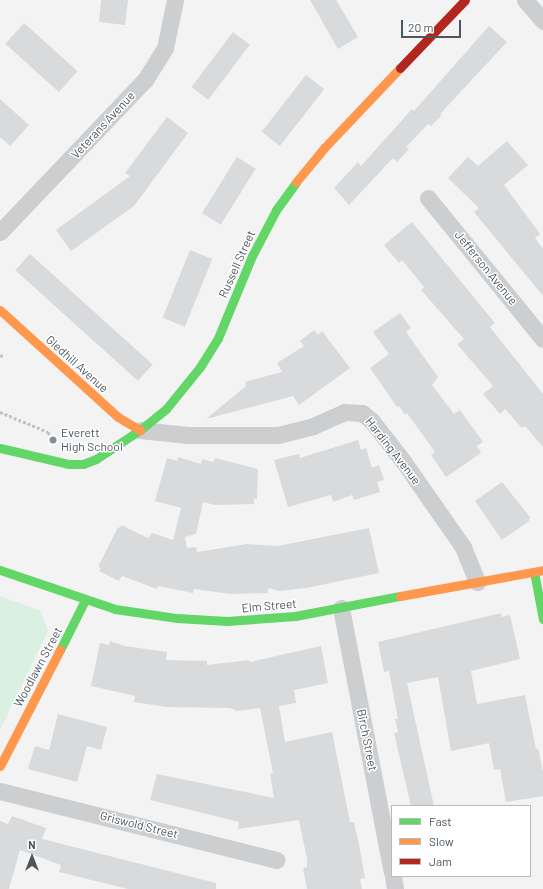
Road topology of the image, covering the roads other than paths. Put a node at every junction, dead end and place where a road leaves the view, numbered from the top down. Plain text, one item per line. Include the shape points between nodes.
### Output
1 (175, 0) edge
2 (465, 0) edge
3 (525, 0) edge
4 (543, 20) edge
5 (428, 198) dead end
6 (0, 232) edge
7 (0, 310) edge
8 (543, 339) edge
9 (140, 430) junction
10 (0, 448) edge
11 (0, 570) edge
12 (543, 570) edge
13 (534, 572) junction
14 (477, 582) junction
15 (85, 600) junction
16 (341, 608) junction
17 (543, 619) edge
18 (0, 766) edge
19 (0, 790) edge
20 (277, 860) dead end
21 (391, 867) edge
22 (393, 877) edge
23 (395, 889) edge

1 - 6 street, Veterans Avenue via 165,48 145,80
2 - 9 street, Russell Street via 334,138 292,187 276,210 252,256 228,316 207,357 166,409
3 - 4 street
5 - 8 street, Jefferson Avenue
7 - 9 street, Gledhill Avenue via 118,417
9 - 10 street, Russell Street via 96,459 83,464 68,464
9 - 14 street, Harding Avenue via 188,435 273,435 303,430 344,412 362,413 369,418 403,461 463,546
11 - 15 street, Elm Street
12 - 13 street, Elm Street
13 - 14 street, Elm Street
13 - 17 street
14 - 16 street, Elm Street
15 - 16 street, Elm Street via 150,615 207,621 275,619
15 - 18 street, Woodlawn Street
16 - 21 street, Birch Street
19 - 20 street, Griswold Street
22 - 23 street

